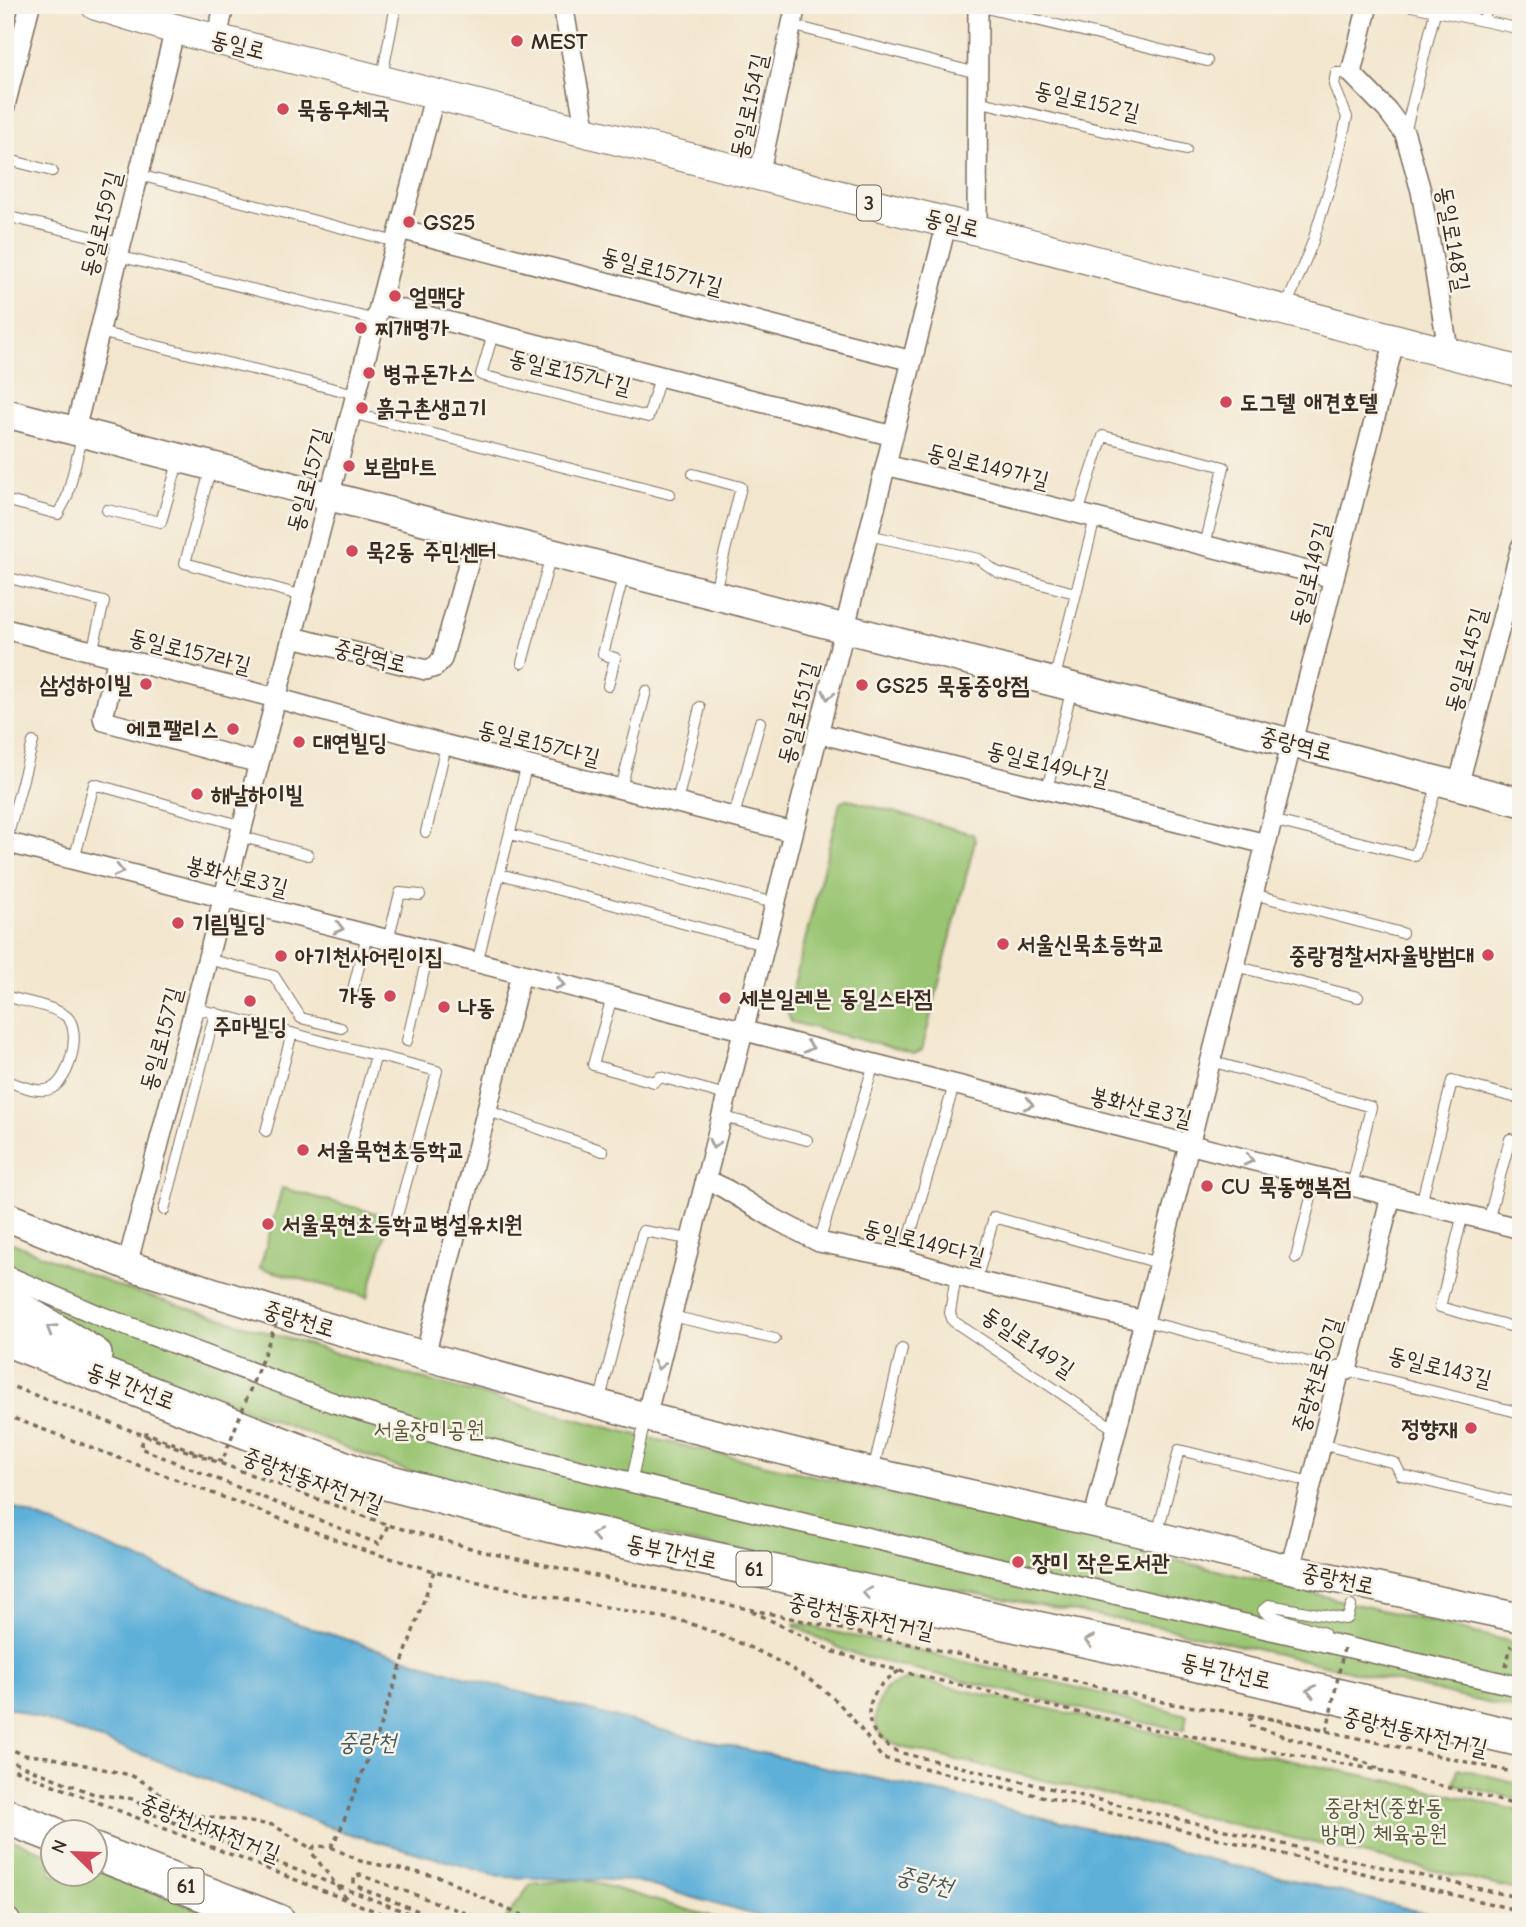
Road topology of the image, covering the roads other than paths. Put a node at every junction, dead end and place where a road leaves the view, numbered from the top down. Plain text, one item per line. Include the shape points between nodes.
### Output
1 (30, 5) edge
2 (96, 5) edge
3 (146, 5) edge
4 (224, 5) edge
5 (396, 5) edge
6 (563, 5) edge
7 (1368, 5) edge
8 (1407, 5) edge
9 (1488, 5) edge
10 (978, 6) edge
11 (794, 10) edge
12 (1435, 12) junction
13 (1484, 19) junction
14 (175, 29) junction
15 (1521, 29) edge
16 (217, 39) junction
17 (1207, 61) dead end
18 (976, 73) junction
19 (1351, 74) junction
20 (381, 80) junction
21 (435, 94) junction
22 (977, 101) junction
23 (5, 106) edge
24 (586, 132) junction
25 (1405, 134) junction
26 (1186, 150) dead end
27 (5, 159) edge
28 (52, 171) dead end
29 (139, 175) junction
30 (759, 175) junction
31 (5, 216) edge
32 (947, 222) junction
33 (977, 230) junction
34 (398, 236) junction
35 (119, 249) junction
36 (1284, 311) junction
37 (378, 312) junction
38 (98, 332) junction
39 (493, 334) junction
40 (1395, 340) junction
41 (1449, 354) junction
42 (912, 361) junction
43 (1521, 372) edge
44 (660, 377) junction
45 (354, 403) junction
46 (5, 413) edge
47 (79, 431) junction
48 (893, 436) junction
49 (179, 458) junction
50 (886, 465) junction
51 (211, 467) junction
52 (693, 474) dead end
53 (670, 494) dead end
54 (329, 496) junction
55 (5, 500) edge
56 (107, 510) dead end
57 (1086, 516) junction
58 (868, 535) junction
59 (476, 536) junction
60 (1205, 545) junction
61 (1521, 548) edge
62 (551, 554) junction
63 (624, 572) junction
64 (5, 577) edge
65 (1334, 578) junction
66 (1075, 593) junction
67 (714, 595) junction
68 (303, 596) junction
69 (5, 629) edge
70 (844, 629) junction
71 (293, 636) junction
72 (92, 652) junction
73 (118, 659) junction
74 (522, 663) dead end
75 (1063, 685) junction
76 (608, 686) dead end
77 (646, 691) dead end
78 (276, 698) junction
79 (700, 707) dead end
80 (760, 722) dead end
81 (818, 733) junction
82 (33, 742) dead end
83 (1292, 743) junction
84 (446, 746) junction
85 (259, 763) junction
86 (527, 764) junction
87 (1448, 783) junction
88 (621, 788) junction
89 (1047, 789) junction
90 (677, 802) junction
91 (1521, 802) edge
92 (734, 816) junction
93 (1272, 820) junction
94 (241, 831) junction
95 (426, 832) dead end
96 (793, 832) junction
97 (510, 834) junction
98 (5, 842) edge
99 (1266, 844) junction
100 (309, 855) dead end
101 (74, 860) junction
102 (500, 874) junction
103 (1253, 894) junction
104 (419, 895) dead end
105 (223, 898) junction
106 (774, 903) junction
107 (1402, 933) dead end
108 (367, 935) junction
109 (388, 940) junction
110 (764, 945) junction
111 (429, 950) junction
112 (207, 959) junction
113 (477, 963) junction
114 (1235, 966) junction
115 (521, 974) junction
116 (352, 993) dead end
117 (5, 996) edge
118 (612, 997) junction
119 (1358, 997) dead end
120 (194, 1007) junction
121 (215, 1013) junction
122 (341, 1028) dead end
123 (742, 1031) junction
124 (292, 1033) junction
125 (407, 1041) dead end
126 (376, 1055) junction
127 (1211, 1061) junction
128 (873, 1064) junction
129 (5, 1080) edge
130 (954, 1085) junction
131 (726, 1095) junction
132 (1521, 1099) edge
133 (486, 1110) junction
134 (721, 1116) junction
135 (266, 1131) dead end
136 (807, 1140) dead end
137 (1516, 1140) edge
138 (1189, 1144) junction
139 (350, 1149) dead end
140 (603, 1150) dead end
141 (1316, 1177) junction
142 (705, 1179) junction
143 (1352, 1186) junction
144 (1391, 1196) junction
145 (1421, 1204) junction
146 (164, 1210) dead end
147 (1463, 1214) junction
148 (5, 1216) edge
149 (397, 1216) dead end
150 (1488, 1221) junction
151 (1521, 1229) edge
152 (689, 1239) junction
153 (819, 1242) junction
154 (1296, 1258) dead end
155 (902, 1259) junction
156 (1159, 1264) junction
157 (127, 1265) junction
158 (5, 1275) edge
159 (956, 1275) junction
160 (976, 1281) junction
161 (5, 1301) edge
162 (670, 1316) junction
163 (1144, 1321) junction
164 (1521, 1329) edge
165 (5, 1338) edge
166 (775, 1339) dead end
167 (902, 1349) dead end
168 (425, 1356) junction
169 (1344, 1370) junction
170 (172, 1402) junction
171 (599, 1403) junction
172 (1521, 1413) edge
173 (646, 1417) junction
174 (1116, 1430) junction
175 (1321, 1444) junction
176 (872, 1472) junction
177 (1311, 1482) junction
178 (631, 1483) junction
179 (1521, 1504) edge
180 (1093, 1521) junction
181 (1156, 1536) junction
182 (1290, 1569) junction
183 (1351, 1606) dead end
184 (1520, 1614) edge
185 (1344, 1648) junction
186 (1521, 1687) edge
187 (1521, 1739) edge
188 (5, 1816) edge
189 (38, 1829) edge
190 (108, 1856) edge
191 (278, 1922) edge

1 - 23 street
2 - 14 main road, 동일로 / 3
3 - 16 street
4 - 16 street
5 - 20 lane
6 - 24 street
7 - 19 street
8 - 12 lane
9 - 13 lane
10 - 17 lane
10 - 18 street
11 - 18 lane
11 - 30 street, 동일로154길
12 - 13 lane
12 - 25 lane, 동일로148길
13 - 15 lane
14 - 16 main road, 동일로 / 3
14 - 29 street, 동일로159길
16 - 20 main road, 동일로 / 3
18 - 22 street
19 - 25 street, 동일로148길
19 - 36 lane via 1336,73 1334,85 1347,117 1312,244
20 - 21 main road, 동일로 / 3
21 - 24 main road, 동일로 / 3
21 - 34 street, 동일로157길
22 - 26 lane, 동일로152길
22 - 33 street
24 - 30 main road, 동일로 / 3
25 - 41 street, 동일로148길 via 1421,191
27 - 28 lane
29 - 34 lane
29 - 35 street, 동일로159길
30 - 32 main road, 동일로 / 3
31 - 35 lane
32 - 33 main road, 동일로 / 3
32 - 42 street, 동일로151길
33 - 36 main road, 동일로 / 3
34 - 37 street, 동일로157길
34 - 42 street, 동일로157가길
35 - 37 lane
35 - 38 street, 동일로159길
36 - 40 main road, 동일로 / 3
37 - 39 street, 동일로157나길
37 - 45 street, 동일로157길
38 - 45 lane, 동일로157길
38 - 47 street, 동일로159길
39 - 44 street, 동일로157나길
39 - 44 lane, 동일로157나길 via 481,375 648,417
40 - 41 main road, 동일로 / 3
40 - 65 street, 동일로149길
41 - 43 main road, 동일로 / 3
42 - 48 street, 동일로151길
44 - 48 street, 동일로157나길
45 - 53 lane, 동일로157길
45 - 54 street, 동일로157길
46 - 47 street, 중랑역로
47 - 49 street, 중랑역로
47 - 55 lane via 67,497 58,514
48 - 50 street, 동일로151길
49 - 51 street, 중랑역로
49 - 56 lane via 161,522
50 - 57 street, 동일로149가길
50 - 58 street, 동일로151길
51 - 54 street, 중랑역로
51 - 68 lane via 185,563
52 - 67 lane via 741,487
54 - 59 street, 중랑역로
54 - 68 street, 동일로157길
57 - 60 street, 동일로149가길
57 - 60 lane via 1103,436 1224,467
57 - 66 lane
58 - 66 lane via 979,559 997,572
58 - 70 street, 동일로151길
59 - 62 street, 중랑역로
59 - 71 street, 중랑역로 via 442,659 435,667 425,670
60 - 65 street, 동일로149가길
61 - 87 street, 동일로145길
62 - 63 street, 중랑역로
62 - 74 lane
63 - 67 street, 중랑역로
63 - 76 lane via 603,654 615,658
64 - 72 lane, 동일로157라길 via 104,602
65 - 83 street, 동일로149길
66 - 75 lane
67 - 70 street, 중랑역로
68 - 71 street, 동일로157길
69 - 72 street, 동일로157라길
70 - 75 street, 중랑역로
70 -> 81 street, 동일로151길
71 - 78 street, 동일로157길
72 - 73 street, 동일로157라길
73 - 78 street, 동일로157라길
73 - 85 street via 104,721
75 - 83 street, 중랑역로
75 - 89 lane
77 - 88 lane, 동일로157다길
78 - 84 street, 동일로157다길
78 - 85 street, 동일로157길
79 - 90 lane
80 - 92 lane
81 - 89 street, 동일로149나길
81 - 96 street, 동일로151길
82 - 98 lane, 봉화산로3길
83 - 87 street, 중랑역로
83 - 93 street, 동일로149길
84 - 86 street, 동일로157다길
84 - 95 lane, 동일로157다길
85 - 94 street, 동일로157길
86 - 88 street, 동일로157다길
86 - 97 lane
87 - 91 street, 중랑역로
87 - 93 lane via 1415,856
88 - 90 street, 동일로157다길
89 - 99 street, 동일로149나길
90 - 92 street, 동일로157다길
92 - 96 street, 동일로157다길
93 - 99 street, 동일로149길
94 - 100 lane
94 - 101 lane via 94,784
94 - 105 street, 동일로157길
96 - 106 street, 동일로151길
97 - 102 lane
97 - 106 lane
98 - 101 street, 봉화산로3길
99 - 103 street, 동일로149길
101 -> 105 street, 봉화산로3길
102 - 110 lane
102 - 113 lane
103 - 107 lane
103 - 114 street, 동일로149길
104 - 109 lane via 400,893
105 -> 108 street, 봉화산로3길
105 - 112 street, 동일로157길
106 - 110 street, 동일로151길
108 - 109 street, 봉화산로3길
108 - 116 lane
109 - 111 street, 봉화산로3길
110 - 123 street, 동일로151길
111 - 113 street, 봉화산로3길
111 - 125 lane
112 - 120 street, 동일로157길
112 - 122 lane via 274,976 301,1018
113 - 115 street, 봉화산로3길
114 - 119 lane
114 - 127 street, 동일로149길
115 -> 118 street, 봉화산로3길
115 - 133 street
117 - 129 lane via 68,1017 75,1034 66,1076 51,1089 36,1090
118 - 123 street, 봉화산로3길
118 - 131 lane via 593,1065
120 - 121 lane
120 - 157 street, 동일로157길
121 - 124 lane
121 - 146 lane
123 -> 128 street, 봉화산로3길
123 - 131 street, 동일로151길
124 - 126 lane
124 - 135 lane
126 - 139 lane
126 - 149 lane via 437,1071
127 - 138 street, 동일로149길
127 - 143 lane via 1371,1107
128 - 130 street, 봉화산로3길
128 - 153 lane
130 -> 138 street, 봉화산로3길
130 - 155 lane
131 - 134 street, 동일로151길
132 - 145 lane via 1452,1081
133 - 140 lane
133 - 168 street
134 - 136 lane
134 -> 142 street, 동일로151길
137 - 150 lane
138 -> 141 street, 봉화산로3길
138 - 156 street, 동일로149길
141 - 143 street, 봉화산로3길
141 - 154 lane
142 - 152 street, 동일로151길
142 - 153 street, 동일로149다길
143 - 144 street, 봉화산로3길
144 - 145 street, 봉화산로3길
144 - 169 street, 중랑천로50길
145 - 147 street, 봉화산로3길
147 - 150 street, 봉화산로3길
147 - 164 lane via 1440,1307
148 - 157 street, 중랑천로
150 - 151 street, 봉화산로3길
152 - 162 street, 동일로151길
152 - 171 lane via 643,1231
153 - 155 street, 동일로149다길
155 - 159 street, 동일로149다길
156 - 160 lane, 동일로149길 via 995,1217
156 - 163 street, 동일로149길
157 - 168 street, 중랑천로
158 - 178 street via 381,1419
159 - 160 street, 동일로149다길
159 - 174 lane, 동일로149길 via 950,1313 953,1321
160 - 163 street, 동일로149다길
170 -> 161 highway
162 - 166 lane
162 -> 173 street, 동일로151길
163 - 169 lane
163 - 174 street, 동일로149길
165 - 170 highway, 동부간선로 / 61
167 - 176 lane
168 - 171 street, 중랑천로
169 - 172 lane, 동일로143길
169 - 175 street, 중랑천로50길
187 -> 170 highway, 동부간선로 / 61 via 1186,1661 538,1521 363,1476
171 - 173 street, 중랑천로
173 - 176 street, 중랑천로
173 - 178 lane
174 - 180 street, 동일로149길
175 - 177 street, 중랑천로50길
175 - 179 lane via 1395,1463 1401,1475
176 - 180 street, 중랑천로
177 - 181 lane via 1179,1450
177 - 182 street, 중랑천로50길
178 - 185 street
180 - 181 street, 중랑천로
181 - 182 street, 중랑천로
182 - 184 street, 중랑천로
183 - 185 lane via 1345,1619 1269,1605 1263,1610 1340,1639
185 - 186 street
188 - 189 highway
190 - 191 highway, 61

